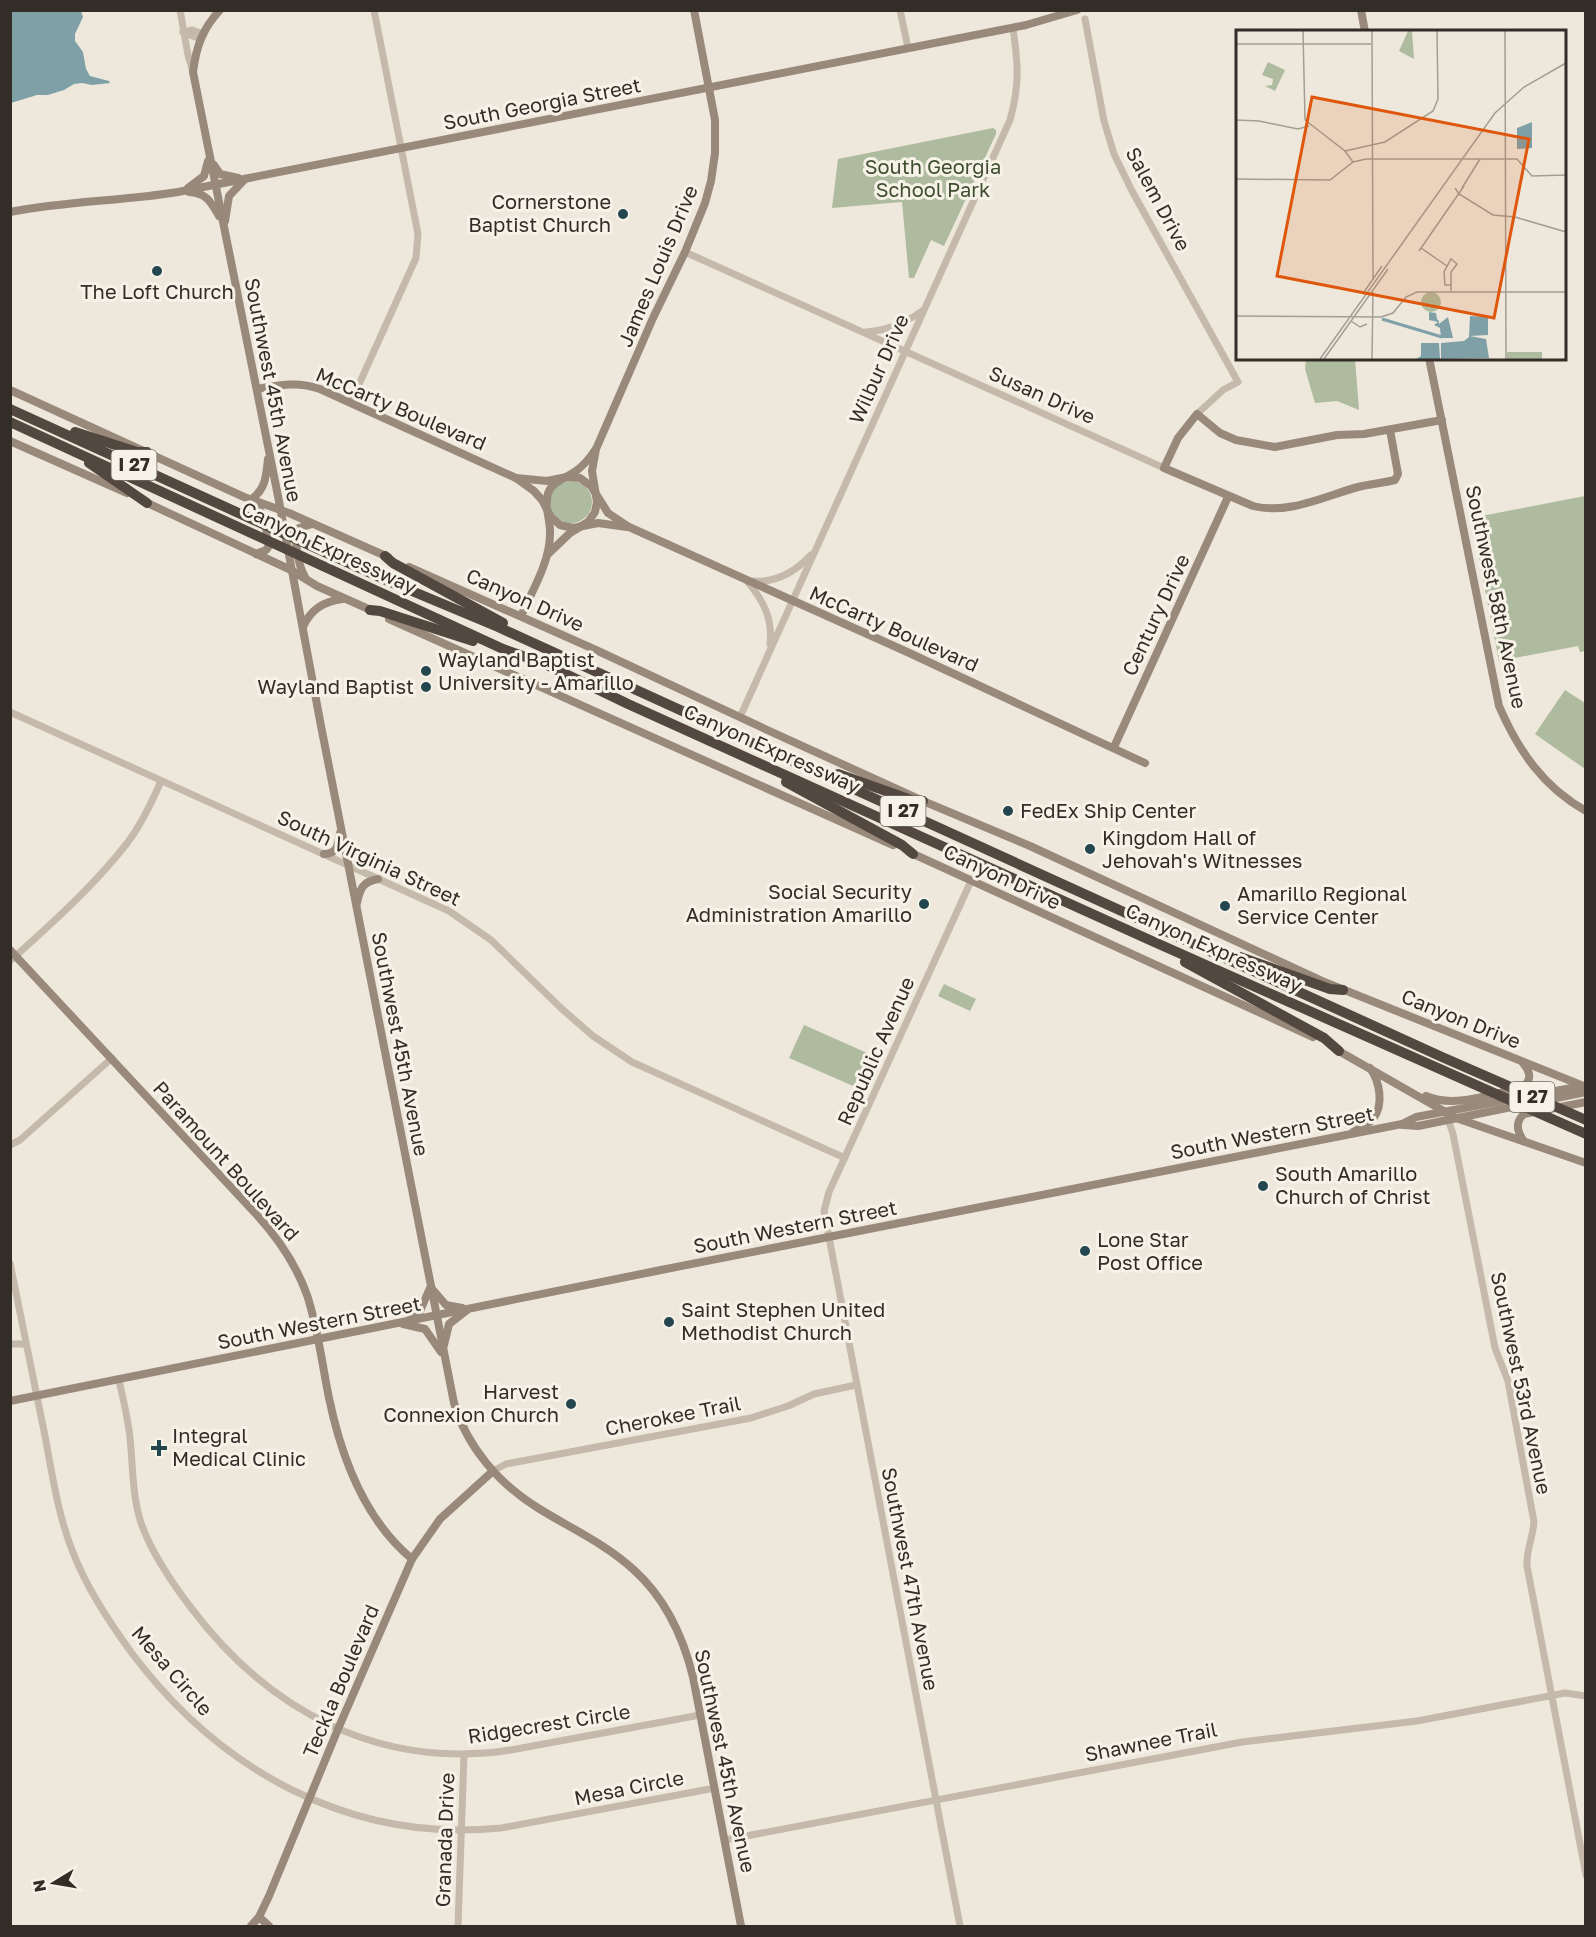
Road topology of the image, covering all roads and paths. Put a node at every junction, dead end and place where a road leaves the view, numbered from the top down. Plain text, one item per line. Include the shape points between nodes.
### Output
1 (220, 10) edge
2 (374, 10) edge
3 (694, 10) edge
4 (900, 10) edge
5 (1077, 10) edge
6 (1361, 10) edge
7 (180, 13) edge
8 (1085, 19) dead end
9 (1013, 28) junction
10 (192, 30) junction
11 (1365, 30) edge
12 (183, 32) junction
13 (201, 36) junction
14 (908, 48) junction
15 (193, 72) junction
16 (709, 88) junction
17 (401, 149) junction
18 (209, 155) junction
19 (245, 179) junction
20 (215, 185) junction
21 (178, 192) junction
22 (10, 212) edge
23 (224, 226) junction
24 (685, 252) junction
25 (924, 310) junction
26 (864, 332) junction
27 (906, 351) junction
28 (1430, 360) edge
29 (257, 389) junction
30 (10, 390) edge
31 (351, 402) junction
32 (10, 409) edge
33 (1197, 414) junction
34 (29, 417) junction
35 (1442, 420) junction
36 (10, 422) edge
37 (1389, 430) junction
38 (37, 434) junction
39 (10, 441) edge
40 (596, 449) junction
41 (269, 451) junction
42 (147, 452) junction
43 (1164, 468) junction
44 (516, 478) junction
45 (562, 479) junction
46 (596, 496) junction
47 (1228, 497) junction
48 (252, 500) junction
49 (147, 503) junction
50 (281, 510) junction
51 (548, 510) junction
52 (314, 524) junction
53 (582, 526) junction
54 (629, 527) junction
55 (815, 551) junction
56 (256, 554) junction
57 (548, 554) junction
58 (385, 556) junction
59 (291, 570) junction
60 (308, 580) junction
61 (747, 581) junction
62 (345, 599) junction
63 (792, 601) junction
64 (370, 610) junction
65 (521, 616) junction
66 (303, 627) junction
67 (503, 649) junction
68 (769, 653) junction
69 (574, 662) junction
70 (10, 712) edge
71 (740, 717) junction
72 (721, 745) junction
73 (1114, 747) junction
74 (796, 762) junction
75 (1145, 762) dead end
76 (161, 781) junction
77 (923, 801) junction
78 (1586, 812) edge
79 (341, 829) junction
80 (324, 854) junction
81 (913, 854) junction
82 (348, 866) junction
83 (378, 879) junction
84 (971, 881) junction
85 (356, 908) junction
86 (1152, 941) junction
87 (1206, 949) junction
88 (12, 956) edge
89 (1343, 990) junction
90 (1339, 1051) junction
91 (112, 1058) junction
92 (1522, 1061) junction
93 (1370, 1067) junction
94 (1405, 1087) junction
95 (1585, 1087) edge
96 (1586, 1102) edge
97 (1443, 1112) junction
98 (1453, 1119) junction
99 (1585, 1120) edge
100 (1556, 1123) junction
101 (1402, 1124) junction
102 (1586, 1134) edge
103 (1348, 1135) junction
104 (1523, 1140) junction
105 (1586, 1141) edge
106 (10, 1145) edge
107 (845, 1158) junction
108 (1586, 1163) edge
109 (828, 1238) junction
110 (10, 1263) edge
111 (430, 1287) junction
112 (469, 1309) junction
113 (436, 1316) junction
114 (403, 1323) junction
115 (318, 1340) junction
116 (10, 1344) edge
117 (26, 1344) junction
118 (443, 1352) junction
119 (119, 1380) junction
120 (856, 1385) junction
121 (37, 1396) junction
122 (10, 1401) edge
123 (493, 1471) junction
124 (412, 1559) junction
125 (1552, 1695) junction
126 (1586, 1696) edge
127 (700, 1715) junction
128 (338, 1729) junction
129 (464, 1755) junction
130 (715, 1788) junction
131 (310, 1798) junction
132 (935, 1800) junction
133 (461, 1829) junction
134 (725, 1840) junction
135 (1586, 1875) edge
136 (259, 1917) junction
137 (251, 1926) edge
138 (269, 1926) edge
139 (458, 1926) edge
140 (741, 1926) edge
141 (960, 1926) edge

1 - 13 main road
2 - 17 street
3 - 16 main road, James Louis Drive
4 - 14 street
5 - 9 main road, South Georgia Street
6 - 11 main road
7 - 10 street via 184,24
7 - 12 street
8 - 33 street, Salem Drive via 1104,121 1114,153 1238,381
9 - 14 main road, South Georgia Street
9 - 25 street, Wilbur Drive via 1018,82 1010,120
10 - 12 street
10 - 13 street
12 - 13 street
12 - 15 street
13 - 15 main road
14 - 16 main road, South Georgia Street
15 - 18 main road, Southwest 45th Avenue
16 - 17 main road, South Georgia Street
16 - 24 main road, James Louis Drive via 716,153 705,203
17 - 19 main road, South Georgia Street
17 - 31 street via 418,234 416,258
18 - 19 main road via 220,174
18 - 20 main road, Southwest 45th Avenue
18 - 21 main road via 204,176
19 - 20 main road, South Georgia Street
19 - 23 main road via 229,196
20 - 21 main road, South Georgia Street
20 - 23 main road, Southwest 45th Avenue
21 - 22 main road, South Georgia Street
21 - 23 main road via 207,197
23 - 29 main road, Southwest 45th Avenue
24 - 26 street, Susan Drive
24 - 40 main road, James Louis Drive
25 - 26 street via 901,325
25 - 27 street, Wilbur Drive
26 - 27 street, Susan Drive
27 - 43 street, Susan Drive
27 - 55 street, Wilbur Drive
28 - 35 main road, Southwest 58th Avenue
29 - 31 main road, McCarty Boulevard via 290,383 308,385
29 - 41 main road, Southwest 45th Avenue
30 - 42 main road, Canyon Drive
31 - 44 main road, McCarty Boulevard
32 - 34 highway, Canyon Expressway / I 27
33 - 37 main road via 1220,433 1269,447
33 - 43 main road via 1178,438
34 - 42 highway
34 - 69 highway, Canyon Expressway / I 27
35 - 37 main road
35 - 78 main road, Southwest 58th Avenue via 1499,706 1531,764 1563,797
36 - 38 highway, Canyon Expressway / I 27
37 - 47 main road, Susan Drive via 1398,474 1395,480 1287,508 1264,509
38 - 49 highway via 86,461
38 - 67 highway, Canyon Expressway / I 27
39 - 49 main road, Canyon Drive
40 - 45 main road, James Louis Drive via 576,471
40 - 46 main road, James Louis Drive via 592,471
41 - 48 main road via 265,485
41 - 50 main road, Southwest 45th Avenue
42 - 48 main road, Canyon Drive
43 - 47 main road, Susan Drive
44 - 45 main road, McCarty Boulevard
44 - 51 main road, McCarty Boulevard via 534,491
45 - 46 main road, McCarty Boulevard via 586,481
45 - 51 main road, James Louis Drive via 549,492
46 - 53 main road, James Louis Drive via 595,512
46 - 54 main road, McCarty Boulevard via 608,513
47 - 73 main road, Century Drive
48 - 50 main road, Canyon Drive
48 - 56 main road via 262,513 269,546
49 - 56 main road, Canyon Drive
50 - 52 main road, Canyon Drive
50 - 59 main road, Southwest 45th Avenue
51 - 53 main road, McCarty Boulevard via 560,525
51 - 57 main road, James Louis Drive
52 - 58 main road, Canyon Drive
52 - 60 main road via 299,528 295,537
53 - 54 main road, McCarty Boulevard via 598,523
53 - 57 main road, James Louis Drive
54 - 61 main road, McCarty Boulevard
55 - 61 street via 787,575
55 - 63 street, Wilbur Drive
56 - 59 main road, Canyon Drive
57 - 65 main road, James Louis Drive
58 - 65 main road, Canyon Drive
58 - 69 highway
59 - 60 main road, Canyon Drive
59 - 66 main road, Southwest 45th Avenue
60 - 62 main road, Canyon Drive
61 - 63 main road, McCarty Boulevard
61 - 68 street via 770,619
62 - 64 main road, Canyon Drive
62 - 66 main road via 318,608 308,615
63 - 68 street, Wilbur Drive
63 - 73 main road, McCarty Boulevard
64 - 67 highway via 492,649
64 - 81 main road, Canyon Drive
65 - 71 main road, Canyon Drive
66 - 79 main road, Southwest 45th Avenue
67 - 72 highway, Canyon Expressway / I 27 via 545,664
68 - 71 street, Wilbur Drive
69 - 74 highway, Canyon Expressway / I 27
70 - 76 street, South Virginia Street
71 - 77 main road, Canyon Drive
72 - 81 highway via 726,752 902,844
72 - 86 highway, Canyon Expressway / I 27
73 - 75 main road, McCarty Boulevard
74 - 77 highway
74 - 87 highway, Canyon Expressway / I 27
76 - 80 street, South Virginia Street
76 - 88 street via 129,841 107,867
77 - 89 main road, Canyon Drive
79 - 80 main road via 336,849
79 - 82 main road, Southwest 45th Avenue
80 - 82 street, South Virginia Street
81 - 84 main road, Canyon Drive
82 - 83 street, South Virginia Street
82 - 85 main road, Southwest 45th Avenue
83 - 85 main road via 360,888
83 - 107 street, South Virginia Street via 471,925 593,1036 632,1062
84 - 90 main road, Canyon Drive
84 - 107 street, Republic Avenue
85 - 111 main road, Southwest 45th Avenue
86 - 90 highway via 1324,1038
86 - 100 highway, Canyon Expressway / I 27
87 - 89 highway via 1223,950 1269,969
87 - 99 highway, Canyon Expressway / I 27
88 - 91 main road, Paramount Boulevard
89 - 92 main road, Canyon Drive
90 - 93 main road, Canyon Drive
91 - 106 street
91 - 115 main road, Paramount Boulevard via 271,1230 302,1282
92 - 94 main road via 1530,1078 1522,1088 1445,1101
92 - 95 main road, Canyon Drive
93 - 94 main road, Canyon Drive
93 - 103 main road via 1378,1085 1379,1106 1374,1118
94 - 97 main road, Canyon Drive
95 - 97 main road, South Western Street
95 - 98 main road
96 - 104 main road via 1524,1114 1517,1127
97 - 98 main road, Canyon Drive
97 - 101 main road, South Western Street
98 - 101 main road via 1418,1126
98 - 104 main road, Canyon Drive
98 - 125 street, Southwest 53rd Avenue via 1495,1348 1508,1381 1534,1520 1526,1557
100 - 102 highway, I 27
100 - 105 highway
101 - 103 main road, South Western Street
103 - 109 main road, South Western Street
104 - 108 main road, Canyon Drive
107 - 109 street, Republic Avenue via 825,1204
109 - 112 main road, South Western Street
109 - 120 street, Southwest 47th Avenue
110 - 117 street, Mesa Circle
111 - 112 main road via 446,1305
111 - 113 main road, Southwest 45th Avenue
111 - 114 main road via 420,1311
112 - 113 main road, South Western Street
112 - 118 main road via 449,1324
113 - 114 main road, South Western Street
113 - 118 main road, Southwest 45th Avenue
114 - 115 main road, South Western Street
114 - 118 main road via 425,1329
115 - 119 main road, South Western Street
115 - 124 main road, Paramount Boulevard via 335,1427 348,1463 378,1519
116 - 117 street
117 - 121 street, Mesa Circle
118 - 123 main road, Southwest 45th Avenue via 461,1421
119 - 121 main road, South Western Street
119 - 128 street, Ridgecrest Circle via 137,1508 150,1544 172,1580 202,1622 262,1684 288,1703
120 - 123 street, Cherokee Trail via 814,1394 751,1418 506,1464
120 - 132 street, Southwest 47th Avenue
121 - 122 main road, South Western Street
121 - 131 street, Mesa Circle via 63,1525 81,1573 111,1624 160,1689 207,1735 266,1777
123 - 124 main road, Teckla Boulevard via 440,1519
123 - 127 main road, Southwest 45th Avenue via 521,1497 618,1557 649,1585 683,1641
124 - 128 main road, Teckla Boulevard
125 - 126 street, Shawnee Trail
125 - 132 street, Shawnee Trail via 1418,1721 1242,1742
125 - 135 street, Southwest 53rd Avenue
127 - 129 street, Ridgecrest Circle
127 - 130 main road, Southwest 45th Avenue
128 - 129 street, Ridgecrest Circle via 391,1746
128 - 131 main road, Teckla Boulevard
129 - 133 street, Granada Drive
130 - 133 street, Mesa Circle via 501,1828
130 - 134 main road, Southwest 45th Avenue
131 - 133 street, Mesa Circle via 373,1819
131 - 136 main road, Teckla Boulevard
132 - 134 street, Shawnee Trail
132 - 141 street, Southwest 47th Avenue
133 - 139 street, Granada Drive
134 - 140 main road, Southwest 45th Avenue
136 - 137 main road, Teckla Boulevard
136 - 138 main road

